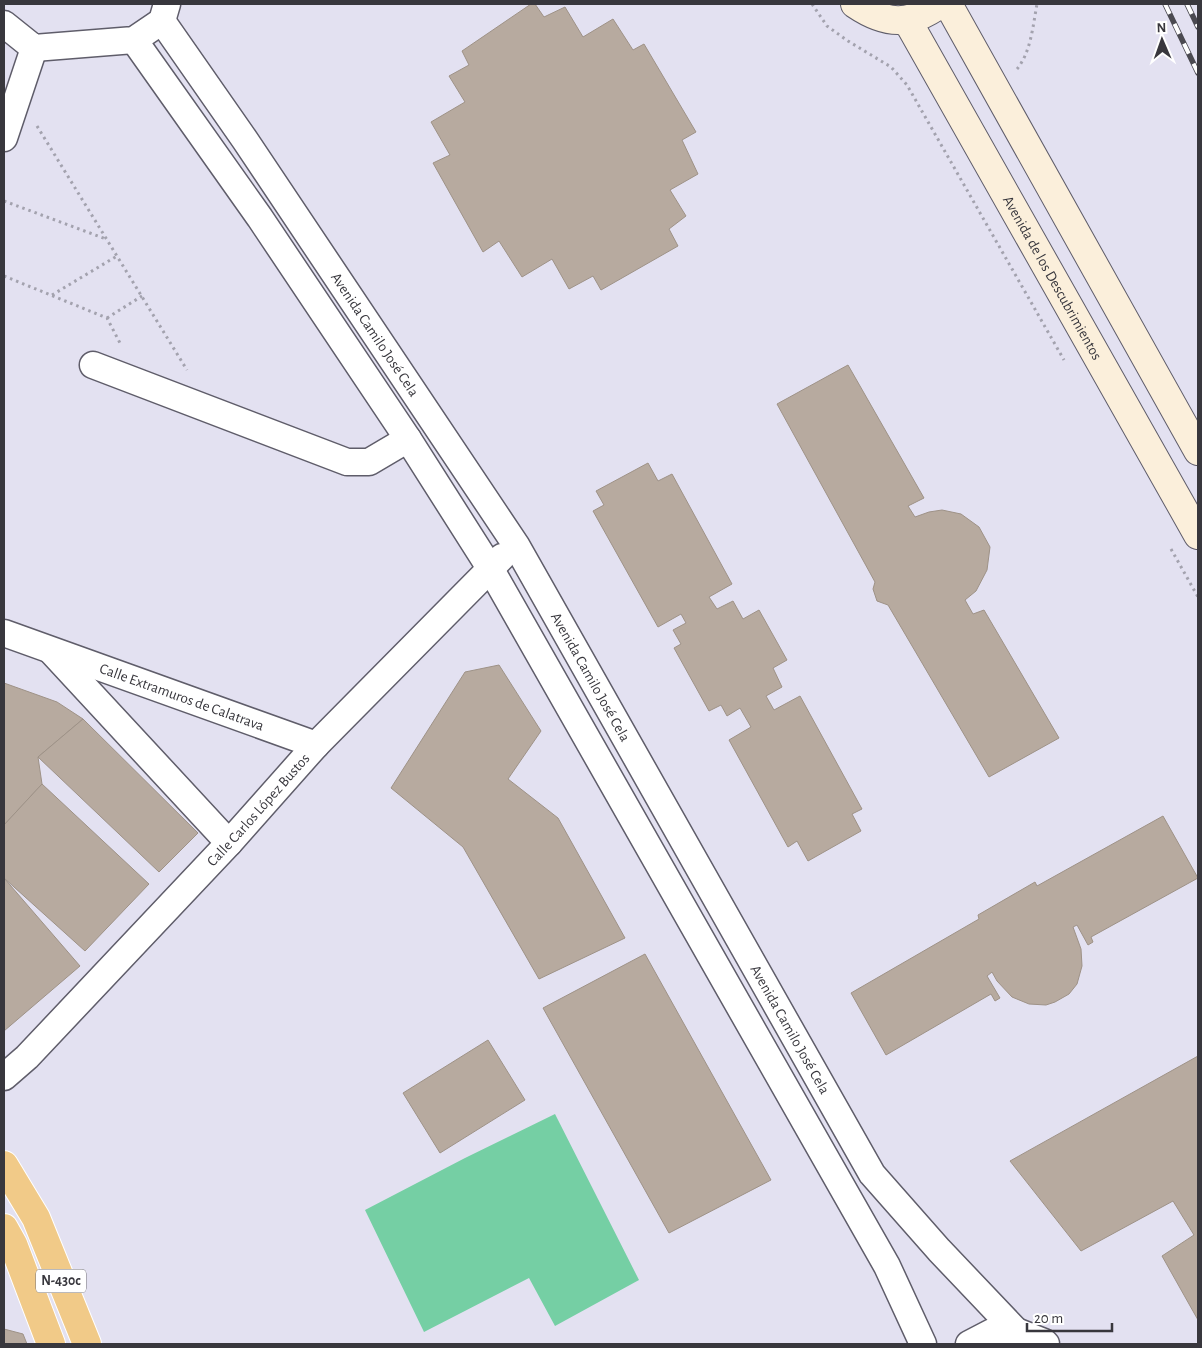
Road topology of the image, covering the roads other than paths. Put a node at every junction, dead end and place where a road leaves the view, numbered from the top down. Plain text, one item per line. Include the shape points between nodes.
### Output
1 (856, 4) edge
2 (940, 4) edge
3 (948, 4) edge
4 (164, 13) edge
5 (907, 20) junction
6 (4, 24) edge
7 (134, 40) junction
8 (34, 48) junction
9 (4, 138) edge
10 (93, 365) dead end
11 (408, 439) junction
12 (1198, 451) edge
13 (1198, 535) edge
14 (516, 545) junction
15 (490, 568) junction
16 (4, 633) edge
17 (48, 648) junction
18 (316, 745) junction
19 (229, 843) junction
20 (4, 1077) edge
21 (4, 1165) edge
22 (36, 1218) junction
23 (7, 1243) edge
24 (1016, 1331) junction
25 (51, 1344) edge
26 (87, 1344) edge
27 (923, 1344) edge
28 (969, 1344) edge
29 (1046, 1344) edge

1 - 5 street via 885,19
2 - 5 street via 925,15
3 - 12 street
4 - 7 street
4 - 14 street, Avenida Camilo José Cela via 224,111
5 - 13 street, Avenida de los Descubrimientos
6 - 8 street
7 - 8 street
7 - 11 street, Avenida Camilo José Cela via 260,218
8 - 9 street
10 - 11 street via 347,462 369,462
11 - 15 street, Avenida Camilo José Cela
14 - 15 street, Calle Carlos López Bustos
14 - 24 street, Avenida Camilo José Cela via 872,1174
15 - 18 street, Calle Carlos López Bustos
15 - 27 street, Avenida Camilo José Cela via 887,1266
16 - 17 street, Calle Extramuros de Calatrava
17 - 18 street, Calle Extramuros de Calatrava
17 - 19 street, Calle Extramuros de Calatrava
18 - 19 street, Calle Carlos López Bustos
19 - 20 street, Calle Carlos López Bustos via 27,1057
21 - 22 highway, N-430c
22 - 23 street
22 - 26 highway, N-430c
23 - 25 highway, N-430c
24 - 28 street via 992,1332
24 - 29 street

